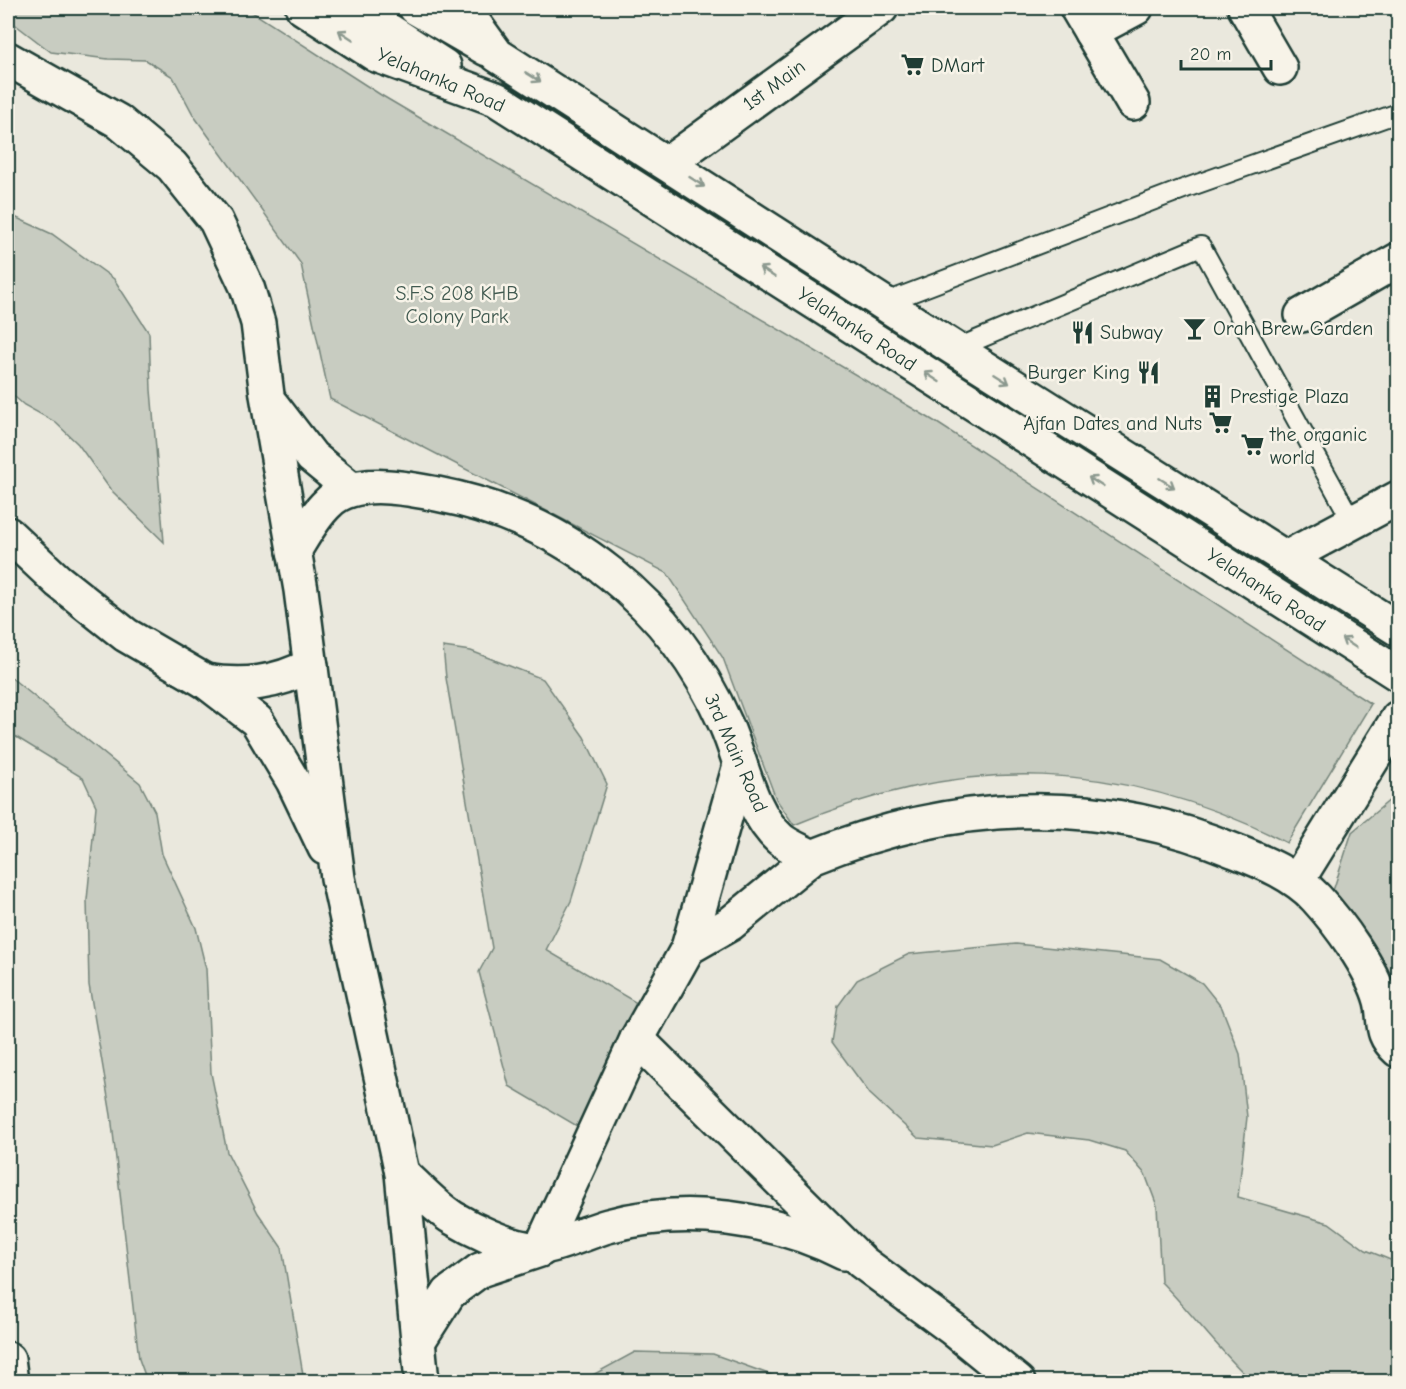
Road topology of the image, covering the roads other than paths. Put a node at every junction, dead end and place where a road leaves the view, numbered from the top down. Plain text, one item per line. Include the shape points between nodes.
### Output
1 (303, 8) edge
2 (354, 8) edge
3 (416, 8) edge
4 (463, 8) edge
5 (881, 8) edge
6 (1136, 8) edge
7 (1245, 8) edge
8 (1084, 20) edge
9 (497, 54) junction
10 (8, 58) edge
11 (1280, 68) dead end
12 (496, 99) junction
13 (1133, 103) dead end
14 (1398, 112) edge
15 (668, 163) junction
16 (1398, 261) edge
17 (884, 303) junction
18 (1302, 315) dead end
19 (955, 349) junction
20 (267, 395) junction
21 (350, 488) junction
22 (1398, 498) edge
23 (1353, 524) junction
24 (8, 534) edge
25 (294, 551) junction
26 (1286, 558) junction
27 (1398, 629) edge
28 (311, 665) junction
29 (1398, 674) edge
30 (205, 681) junction
31 (1398, 718) edge
32 (740, 765) junction
33 (812, 857) junction
34 (339, 878) junction
35 (1298, 881) junction
36 (688, 948) junction
37 (637, 1039) junction
38 (1398, 1050) edge
39 (402, 1173) junction
40 (540, 1250) junction
41 (862, 1262) junction
42 (419, 1340) junction
43 (8, 1359) edge
44 (11, 1382) edge
45 (422, 1382) edge
46 (1018, 1382) edge

12 -> 1 street, Yelahanka Road via 376,55
2 - 12 street
3 - 9 street
4 - 9 street, Yelahanka Road
5 - 15 street, 1st Main
6 - 8 street
7 - 11 street
8 - 13 street
9 -> 15 street, Yelahanka Road
10 - 20 street via 118,121 146,142 195,192 220,229 247,287 258,323
29 -> 12 street, Yelahanka Road
14 - 17 lane
15 -> 17 street, Yelahanka Road
16 - 18 street
17 - 19 street, Yelahanka Road
19 - 23 lane via 1201,246
19 -> 26 street, Yelahanka Road
20 - 21 street via 312,457
20 - 25 street
21 - 25 street via 328,502
21 - 32 street, 3rd Main Road via 425,492 497,510 568,543 603,566 648,607 688,654 727,726
22 - 23 street
23 - 26 street
24 - 30 street via 58,581 126,635
25 - 28 street
26 - 27 street, Yelahanka Road
28 - 30 street via 293,675 254,684
28 - 34 street
30 - 34 street via 257,721 294,781
31 - 35 street
32 - 33 street, 3rd Main Road via 761,813 780,839
32 - 36 street
33 - 35 street via 867,836 948,816 1043,810 1131,820 1175,830 1238,852
33 - 36 street via 730,924
34 - 39 street
35 - 38 street via 1316,897 1354,945 1381,1001 1381,1020 1390,1042
36 - 37 street
37 - 40 street
37 - 41 street
39 - 40 street via 453,1218 524,1248
39 - 42 street
40 - 41 street via 611,1225 686,1216 741,1220 795,1232
40 - 42 street via 480,1270 449,1293
41 - 46 street
42 - 45 street
43 - 44 street

